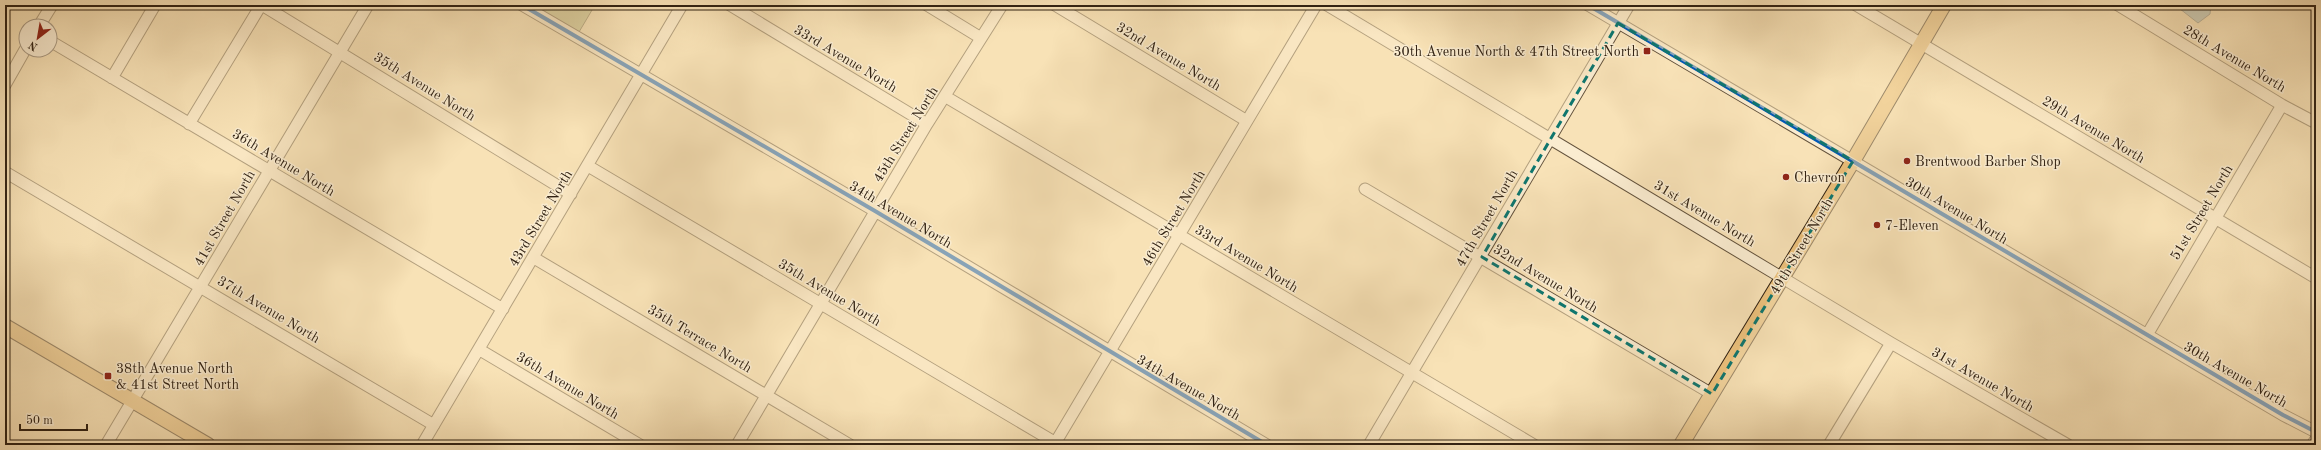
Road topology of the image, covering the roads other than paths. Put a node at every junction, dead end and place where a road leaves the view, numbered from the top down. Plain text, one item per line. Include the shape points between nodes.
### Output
1 (52, 5) edge
2 (155, 5) edge
3 (262, 5) edge
4 (368, 5) edge
5 (522, 5) edge
6 (682, 5) edge
7 (730, 5) edge
8 (927, 5) edge
9 (1002, 5) edge
10 (1055, 5) edge
11 (1316, 5) edge
12 (1328, 5) edge
13 (1588, 5) edge
14 (1629, 5) edge
15 (1856, 5) edge
16 (1944, 5) edge
17 (2118, 5) edge
18 (44, 18) edge
19 (1618, 23) junction
20 (981, 38) junction
21 (1921, 43) junction
22 (58, 46) edge
23 (340, 52) junction
24 (20, 58) edge
25 (642, 75) junction
26 (112, 78) junction
27 (5, 85) edge
28 (946, 97) junction
29 (2282, 105) junction
30 (1247, 121) junction
31 (2316, 123) edge
32 (189, 124) junction
33 (927, 124) junction
34 (1549, 138) junction
35 (1853, 161) junction
36 (588, 166) junction
37 (269, 171) junction
38 (5, 172) edge
39 (1365, 189) dead end
40 (572, 194) junction
41 (875, 211) junction
42 (2215, 219) junction
43 (1180, 236) junction
44 (1482, 257) junction
45 (534, 258) junction
46 (1783, 277) junction
47 (2316, 278) edge
48 (201, 286) junction
49 (820, 304) junction
50 (503, 309) junction
51 (5, 326) edge
52 (2146, 335) junction
53 (1891, 342) junction
54 (480, 350) junction
55 (1109, 352) junction
56 (1411, 373) junction
57 (1712, 394) junction
58 (766, 395) junction
59 (133, 401) junction
60 (434, 425) junction
61 (2316, 432) edge
62 (2316, 439) edge
63 (427, 444) edge
64 (1055, 444) edge
65 (1831, 444) edge
66 (106, 445) edge
67 (208, 445) edge
68 (640, 445) edge
69 (738, 445) edge
70 (850, 445) edge
71 (1267, 445) edge
72 (1369, 445) edge
73 (1534, 445) edge
74 (1682, 445) edge
75 (2068, 445) edge
76 (2312, 445) edge

1 - 18 street
2 - 26 street
3 - 23 street, 35th Avenue North
3 - 32 street
4 - 23 street, 41st Street North
5 - 25 street, 34th Avenue North
6 - 25 street, 43rd Street North
7 - 33 street, 33rd Avenue North
8 - 20 street
9 - 20 street, 45th Street North
10 - 30 street, 32nd Avenue North
11 - 30 street, 46th Street North
12 - 34 street, 31st Avenue North
13 - 19 street, 30th Avenue North
14 - 19 street, 47th Street North
15 - 21 street, 29th Avenue North
16 - 21 main road, 49th Street North
17 - 29 street, 28th Avenue North
19 - 34 street, 47th Street North
19 - 35 street, 30th Avenue North
20 - 28 street, 45th Street North
21 - 35 main road, 49th Street North
21 - 42 street, 29th Avenue North
22 - 26 street, 36th Avenue North
23 - 37 street, 41st Street North
23 - 40 street, 35th Avenue North
24 - 27 street
25 - 36 street, 43rd Street North
25 - 41 street, 34th Avenue North
26 - 32 street, 36th Avenue North
28 - 33 street, 45th Street North
28 - 43 street, 33rd Avenue North
29 - 31 street, 28th Avenue North
29 - 42 street, 51st Street North
30 - 43 street, 46th Street North
32 - 37 street, 36th Avenue North
33 - 41 street, 45th Street North
34 - 44 street, 47th Street North
34 - 46 street, 31st Avenue North
35 - 46 main road, 49th Street North
35 - 52 street, 30th Avenue North
36 - 40 street, 43rd Street North
36 - 49 street, 35th Avenue North
37 - 48 street, 41st Street North
37 - 50 street, 36th Avenue North
38 - 48 street, 37th Avenue North
39 - 44 street, 32nd Avenue North
40 - 45 street, 43rd Street North
41 - 49 street, 45th Street North
41 - 55 street, 34th Avenue North
42 - 47 street, 29th Avenue North
42 - 52 street, 51st Street North
43 - 55 street, 46th Street North
43 - 56 street, 33rd Avenue North
44 - 56 street, 47th Street North
44 - 57 street, 32nd Avenue North
45 - 50 street, 43rd Street North
45 - 58 street, 35th Terrace North
46 - 53 street, 31st Avenue North
46 - 57 main road, 49th Street North
48 - 59 street, 41st Street North
48 - 60 street, 37th Avenue North
49 - 58 street, 45th Street North
49 - 64 street, 35th Avenue North
50 - 54 street, 43rd Street North
51 - 59 main road
52 - 61 street, 30th Avenue North
53 - 65 street
53 - 75 street, 31st Avenue North
54 - 60 street, 43rd Street North
54 - 68 street, 36th Avenue North
55 - 64 street, 46th Street North
55 - 71 street, 34th Avenue North
56 - 72 street, 47th Street North
56 - 73 street, 33rd Avenue North
57 - 74 main road, 49th Street North
58 - 69 street, 45th Street North
58 - 70 street, 35th Terrace North
59 - 66 street, 41st Street North
59 - 67 main road
60 - 63 street, 43rd Street North
62 - 76 street

